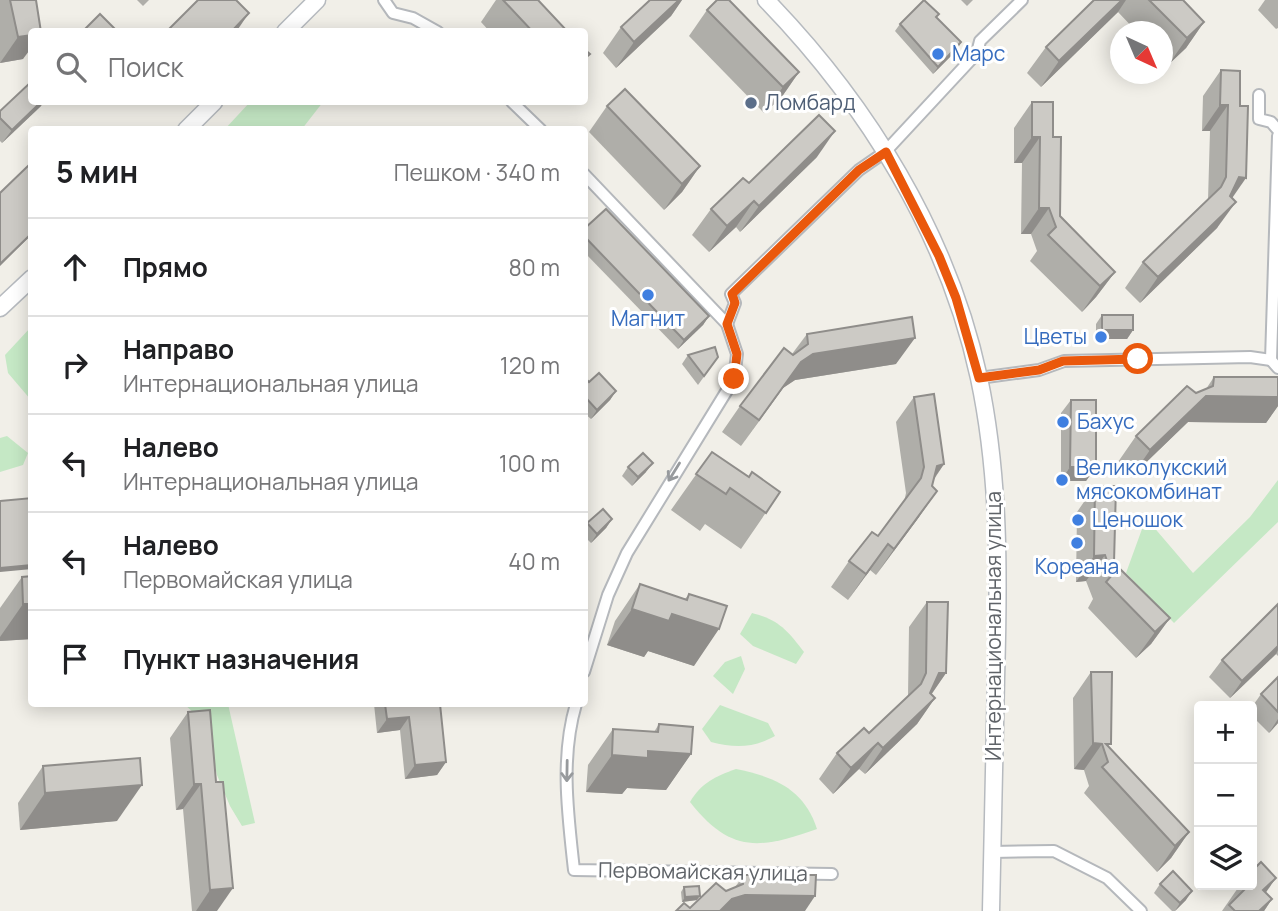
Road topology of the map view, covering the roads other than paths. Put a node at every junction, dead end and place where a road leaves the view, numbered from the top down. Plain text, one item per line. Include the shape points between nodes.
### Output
1 (317, 0) edge
2 (384, 0) edge
3 (766, 0) edge
4 (1022, 0) edge
5 (289, 28) edge
6 (431, 28) edge
7 (1259, 96) dead end
8 (211, 105) edge
9 (515, 105) edge
10 (190, 126) edge
11 (537, 126) edge
12 (1278, 130) edge
13 (1278, 136) edge
14 (886, 152) junction
15 (588, 178) edge
16 (28, 282) edge
17 (0, 308) edge
18 (727, 324) junction
19 (1274, 364) edge
20 (979, 378) junction
21 (588, 659) edge
22 (575, 707) edge
23 (992, 852) junction
24 (832, 874) dead end
25 (991, 911) edge
26 (1141, 911) edge

1 - 5 main road
2 - 6 street via 393,13
3 - 14 main road, Интернациональная улица via 833,75
4 - 14 street via 980,41 977,53
7 - 12 street via 1259,118
8 - 10 main road
9 - 11 street
13 - 19 street
14 - 18 street via 859,170 732,294 735,303
14 - 20 main road, Интернациональная улица via 939,256
15 - 18 street
16 - 17 main road
18 -> 21 street via 737,354 734,379 627,553
19 - 20 street via 1250,357 1063,361 1039,370
20 - 23 main road, Интернациональная улица via 997,515
22 -> 24 street, Первомайская улица via 568,742 567,808 574,870
23 - 25 main road, Интернациональная улица
23 - 26 street via 1054,851 1107,878

